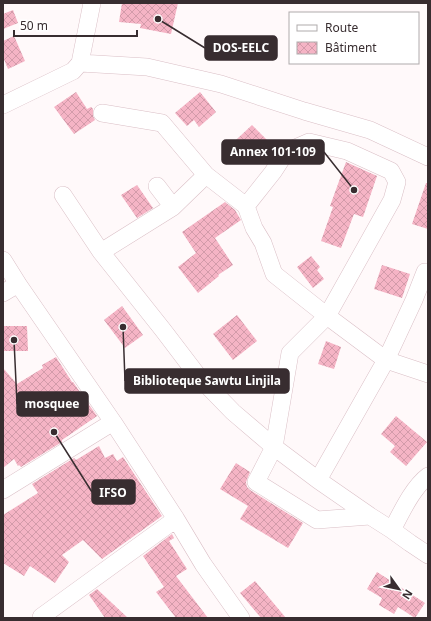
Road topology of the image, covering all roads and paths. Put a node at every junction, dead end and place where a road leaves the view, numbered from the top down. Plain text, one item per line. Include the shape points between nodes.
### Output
1 (92, 3) edge
2 (80, 63) junction
3 (3, 105) edge
4 (102, 114) dead end
5 (428, 157) edge
6 (206, 175) junction
7 (157, 186) dead end
8 (63, 195) dead end
9 (246, 206) junction
10 (173, 207) junction
11 (101, 252) junction
12 (3, 260) edge
13 (428, 272) edge
14 (18, 284) junction
15 (3, 293) edge
16 (327, 316) junction
17 (386, 360) junction
18 (428, 374) edge
19 (113, 422) junction
20 (274, 447) junction
21 (428, 476) edge
22 (318, 480) junction
23 (3, 490) edge
24 (370, 516) junction
25 (176, 519) junction
26 (392, 530) junction
27 (428, 555) edge
28 (41, 617) dead end
29 (241, 618) edge

1 - 2 street
2 - 3 street via 73,71
2 - 5 street via 147,67 221,84 370,130
4 - 6 street via 162,123
6 - 9 street
6 - 10 street
7 - 10 street
8 - 11 street
9 - 16 street via 274,274
9 - 16 street via 286,152 309,142 348,151 391,171 397,182 392,200
10 - 11 street
11 - 20 street via 198,376 233,412
12 - 14 street
13 - 17 street via 425,272
14 - 15 street
14 - 19 street
16 - 17 street
16 - 20 street via 290,353
17 - 18 street
17 - 22 street
19 - 23 street
19 - 25 street
20 - 22 street
20 - 24 street via 256,482 317,520
21 - 26 street via 408,502
22 - 24 street
24 - 26 street
25 - 28 street
25 - 29 street via 203,564
26 - 27 street

